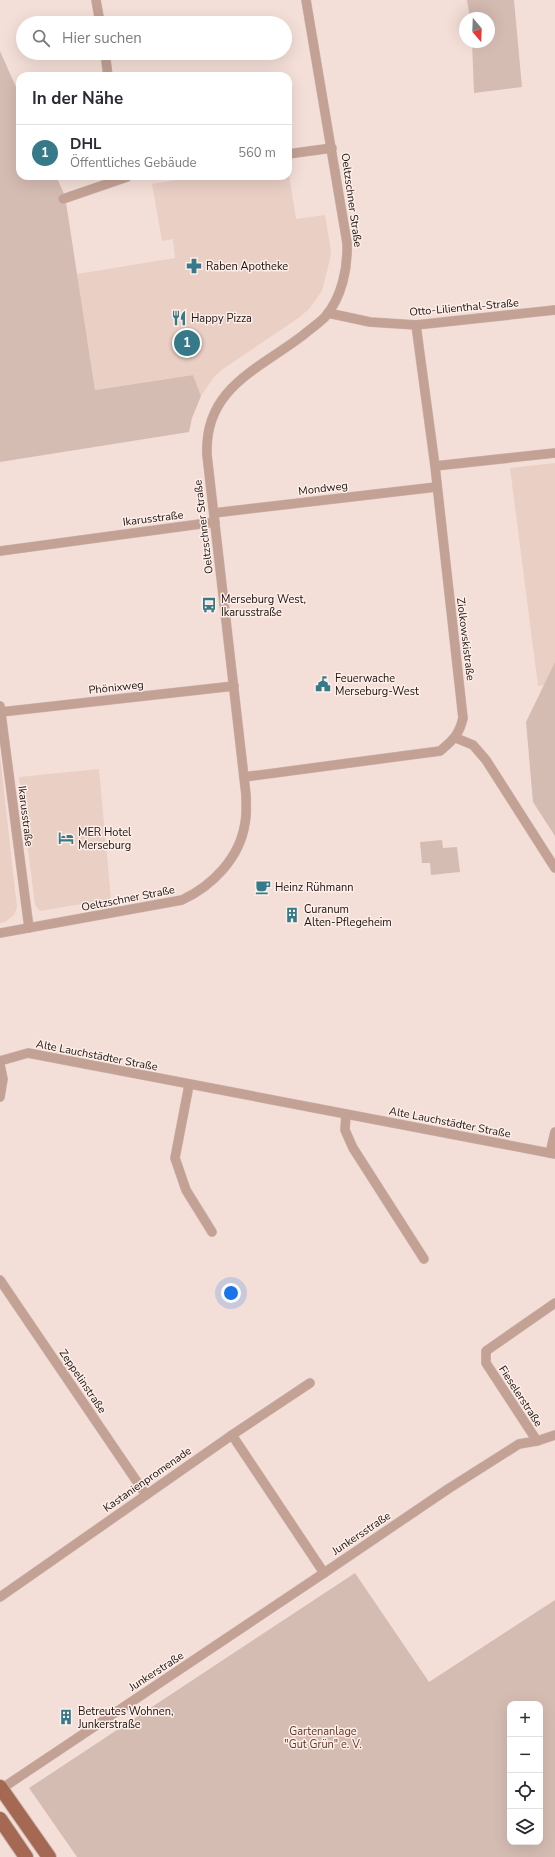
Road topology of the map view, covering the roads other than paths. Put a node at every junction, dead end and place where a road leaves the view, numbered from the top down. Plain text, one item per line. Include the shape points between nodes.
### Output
1 (96, 0) edge
2 (306, 0) edge
3 (99, 16) edge
4 (106, 60) edge
5 (107, 72) edge
6 (332, 148) junction
7 (292, 153) edge
8 (118, 180) edge
9 (63, 199) dead end
10 (555, 310) edge
11 (328, 312) junction
12 (416, 325) junction
13 (555, 453) edge
14 (435, 466) junction
15 (436, 487) junction
16 (214, 518) junction
17 (0, 551) edge
18 (234, 686) junction
19 (0, 709) edge
20 (456, 738) junction
21 (244, 777) junction
22 (555, 868) edge
23 (29, 928) junction
24 (0, 933) edge
25 (0, 1060) edge
26 (0, 1065) edge
27 (189, 1085) junction
28 (0, 1097) edge
29 (346, 1114) junction
30 (555, 1132) edge
31 (553, 1153) edge
32 (212, 1232) dead end
33 (424, 1259) dead end
34 (0, 1280) edge
35 (555, 1303) edge
36 (310, 1383) dead end
37 (232, 1434) junction
38 (555, 1435) edge
39 (537, 1441) junction
40 (146, 1495) junction
41 (324, 1573) junction
42 (0, 1597) edge
43 (0, 1788) edge
44 (0, 1819) edge
45 (26, 1857) edge
46 (49, 1857) edge

1 - 3 street
2 - 6 street, Oeltzschner Straße
4 - 5 street
6 - 7 street
6 - 11 street, Oeltzschner Straße via 348,255 340,290
8 - 9 street
10 - 12 street, Otto-Lilienthal-Straße
11 - 12 street, Otto-Lilienthal-Straße via 370,322
11 - 16 street, Oeltzschner Straße via 306,333 242,378 219,402 210,419 206,446
12 - 14 street, Ziolkowskistraße
13 - 14 street
14 - 15 street, Ziolkowskistraße
15 - 16 street, Mondweg
15 - 20 street, Ziolkowskistraße via 463,718
16 - 17 street, Ikarusstraße
16 - 18 street, Oeltzschner Straße
18 - 19 street, Phönixweg
18 - 21 street, Oeltzschner Straße
19 - 23 street, Ikarusstraße
20 - 21 street via 440,751
20 - 22 street via 473,745 486,760
21 - 23 street, Oeltzschner Straße via 245,825 239,843 218,875 202,890 169,903
23 - 24 street, Oeltzschner Straße
25 - 27 street, Alte Lauchstädter Straße via 28,1054
26 - 28 street via 3,1079
27 - 29 street, Alte Lauchstädter Straße
27 - 32 street via 175,1158 186,1190
29 - 31 street, Alte Lauchstädter Straße
29 - 33 street via 345,1130 353,1148
30 - 31 street, Alte Lauchstädter Straße
34 - 40 street, Zeppelinstraße
35 - 39 street, Fieselerstraße via 486,1351 486,1363
36 - 37 street, Kastanienpromenade
37 - 40 street, Kastanienpromenade
37 - 41 street
38 - 39 street, Junkersstraße
39 - 41 street, Junkersstraße via 519,1444
40 - 42 street, Kastanienpromenade
41 - 43 street, Junkerstraße
43 - 46 main road
44 - 45 main road

